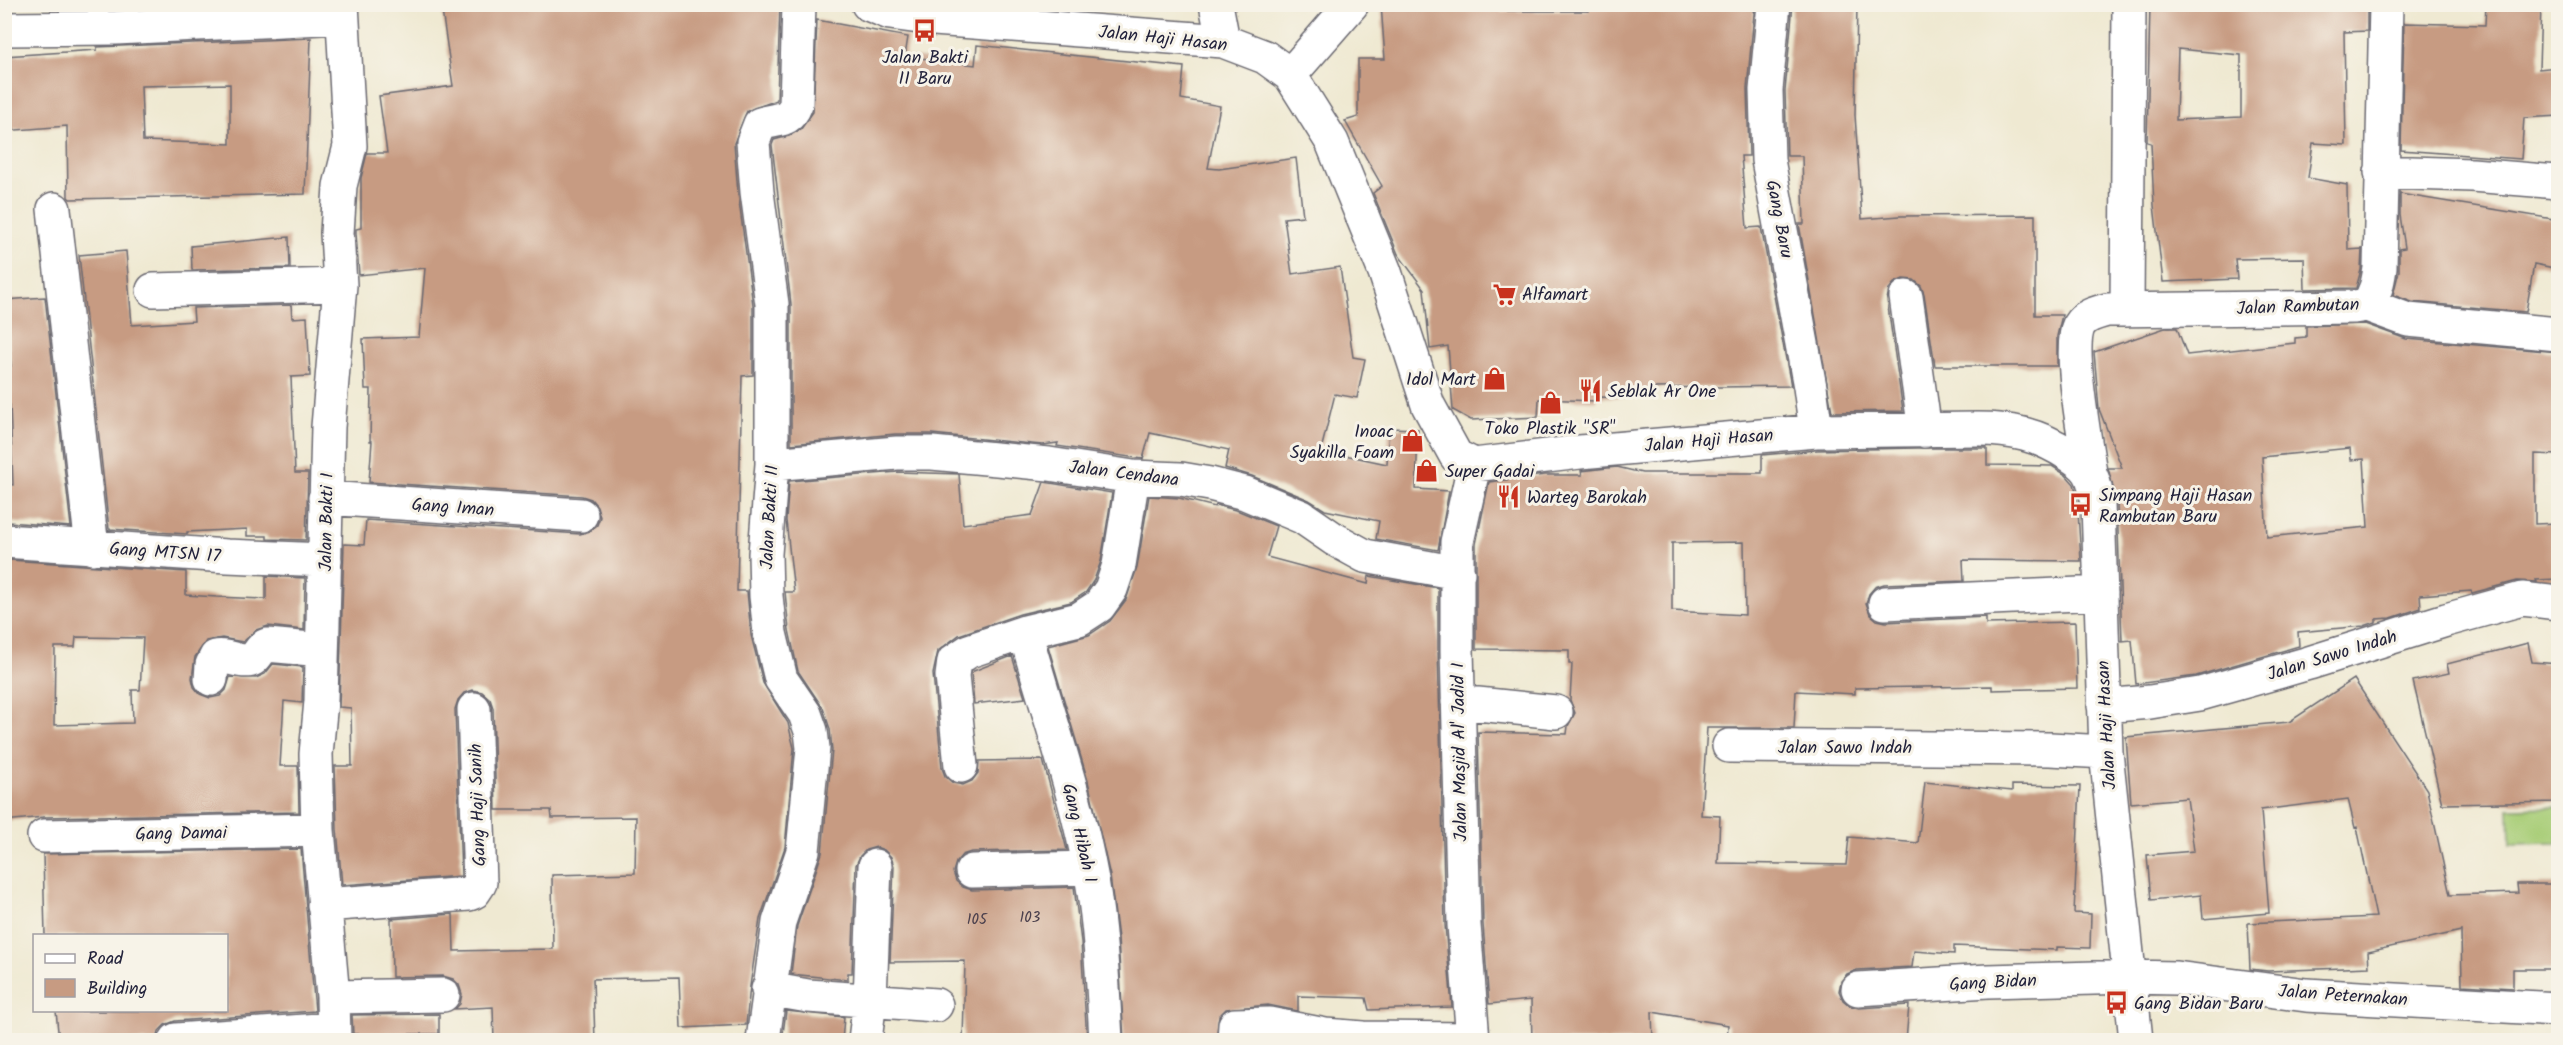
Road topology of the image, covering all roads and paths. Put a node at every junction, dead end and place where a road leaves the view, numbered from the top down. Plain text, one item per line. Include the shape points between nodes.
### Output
1 (799, 4) edge
2 (867, 4) edge
3 (1216, 4) edge
4 (1352, 4) edge
5 (1774, 4) edge
6 (2129, 4) edge
7 (2385, 4) edge
8 (342, 11) edge
9 (4, 29) edge
10 (1223, 41) junction
11 (1290, 75) junction
12 (2382, 172) junction
13 (2559, 182) edge
14 (54, 209) dead end
15 (340, 285) junction
16 (153, 290) dead end
17 (1906, 297) dead end
18 (2367, 305) junction
19 (2127, 310) junction
20 (2559, 334) edge
21 (1816, 431) junction
22 (1925, 431) junction
23 (772, 464) junction
24 (1474, 465) junction
25 (2090, 473) junction
26 (1133, 477) junction
27 (325, 498) junction
28 (581, 515) dead end
29 (4, 541) edge
30 (92, 548) junction
31 (325, 560) junction
32 (1458, 573) junction
33 (2101, 593) junction
34 (1885, 603) dead end
35 (2559, 603) edge
36 (1025, 632) junction
37 (322, 650) junction
38 (212, 679) dead end
39 (1458, 702) junction
40 (2104, 706) junction
41 (474, 709) dead end
42 (1556, 712) dead end
43 (1729, 746) dead end
44 (2106, 752) junction
45 (961, 766) dead end
46 (318, 830) junction
47 (44, 836) dead end
48 (875, 866) dead end
49 (1089, 868) junction
50 (972, 871) dead end
51 (324, 905) junction
52 (2129, 977) junction
53 (768, 989) junction
54 (1858, 989) dead end
55 (443, 995) dead end
56 (333, 997) junction
57 (870, 1000) junction
58 (936, 1005) dead end
59 (2559, 1009) edge
60 (334, 1035) edge
61 (1473, 1040) edge
62 (176, 1041) edge
63 (763, 1041) edge
64 (865, 1041) edge
65 (1106, 1041) edge
66 (1234, 1041) edge
67 (2136, 1041) edge

1 - 23 street, Jalan Bakti II via 796,104 786,118 760,124 753,142 772,304
2 - 10 street, Jalan Haji Hasan via 890,13 934,19
3 - 10 street
4 - 11 street
5 - 21 street, Gang Baru via 1766,90 1768,160
6 - 19 street
7 - 12 street, Jalan Rambutan
8 - 9 street via 116,28
8 - 15 street, Jalan Bakti I via 350,146 340,186
10 - 11 street, Jalan Haji Hasan via 1265,57
11 - 24 street, Jalan Haji Hasan via 1342,165 1385,272 1436,423 1456,456
12 - 13 street
12 - 18 street, Jalan Rambutan via 2378,286
14 - 30 street
15 - 16 street
15 - 27 street, Jalan Bakti I
17 - 22 street
18 - 19 street, Jalan Rambutan
18 - 20 street via 2408,320
19 - 25 street, Jalan Rambutan via 2094,313 2079,324 2076,371
21 - 22 street, Jalan Haji Hasan
21 - 24 street, Jalan Haji Hasan
22 - 25 street, Jalan Haji Hasan via 2002,429 2027,433 2081,462
23 - 26 street, Jalan Cendana via 932,453
23 - 53 street, Jalan Bakti II via 765,554 770,633 781,679 805,714 813,748 803,851 779,922
24 - 32 street, Jalan Masjid Al' Jadid I via 1457,542
25 - 33 street, Jalan Haji Hasan via 2098,504
26 - 32 street, Jalan Cendana via 1181,479 1245,493 1302,517 1365,556
26 - 36 street via 1119,566 1111,589 1099,606 1079,620
27 - 28 street, Gang Iman
27 - 31 street, Jalan Bakti I
29 - 30 street, Gang MTSN 17
30 - 31 street, Gang MTSN 17
31 - 37 street, Jalan Bakti I
32 - 39 street, Jalan Masjid Al' Jadid I
33 - 34 street
33 - 40 street, Jalan Haji Hasan
35 - 40 street, Jalan Sawo Indah via 2522,599 2200,694
36 - 45 street via 969,651 954,661
36 - 49 street, Gang Hibah I via 1076,806
37 - 38 street via 267,645 249,660 216,657
37 - 46 street, Jalan Bakti I via 316,754
39 - 42 street
39 - 61 street, Jalan Masjid Al' Jadid I via 1464,926
40 - 44 street, Jalan Haji Hasan
41 - 51 street, Gang Haji Sanih via 478,888 469,894
43 - 44 street, Jalan Sawo Indah
44 - 52 street, Jalan Haji Hasan
46 - 47 street, Gang Damai
46 - 51 street, Jalan Bakti I
48 - 57 street
49 - 50 street
49 - 65 street, Gang Hibah I via 1100,931
51 - 56 street, Jalan Bakti I
52 - 54 street, Gang Bidan
52 - 59 street, Jalan Peternakan via 2176,978 2306,995
52 - 67 street, Jalan Haji Hasan
53 - 57 street
53 - 63 street, Jalan Bakti II
55 - 56 street
56 - 60 street, Jalan Bakti I
57 - 58 street
57 - 64 street
60 - 62 street
61 - 66 street via 1325,1035 1269,1024 1235,1025

